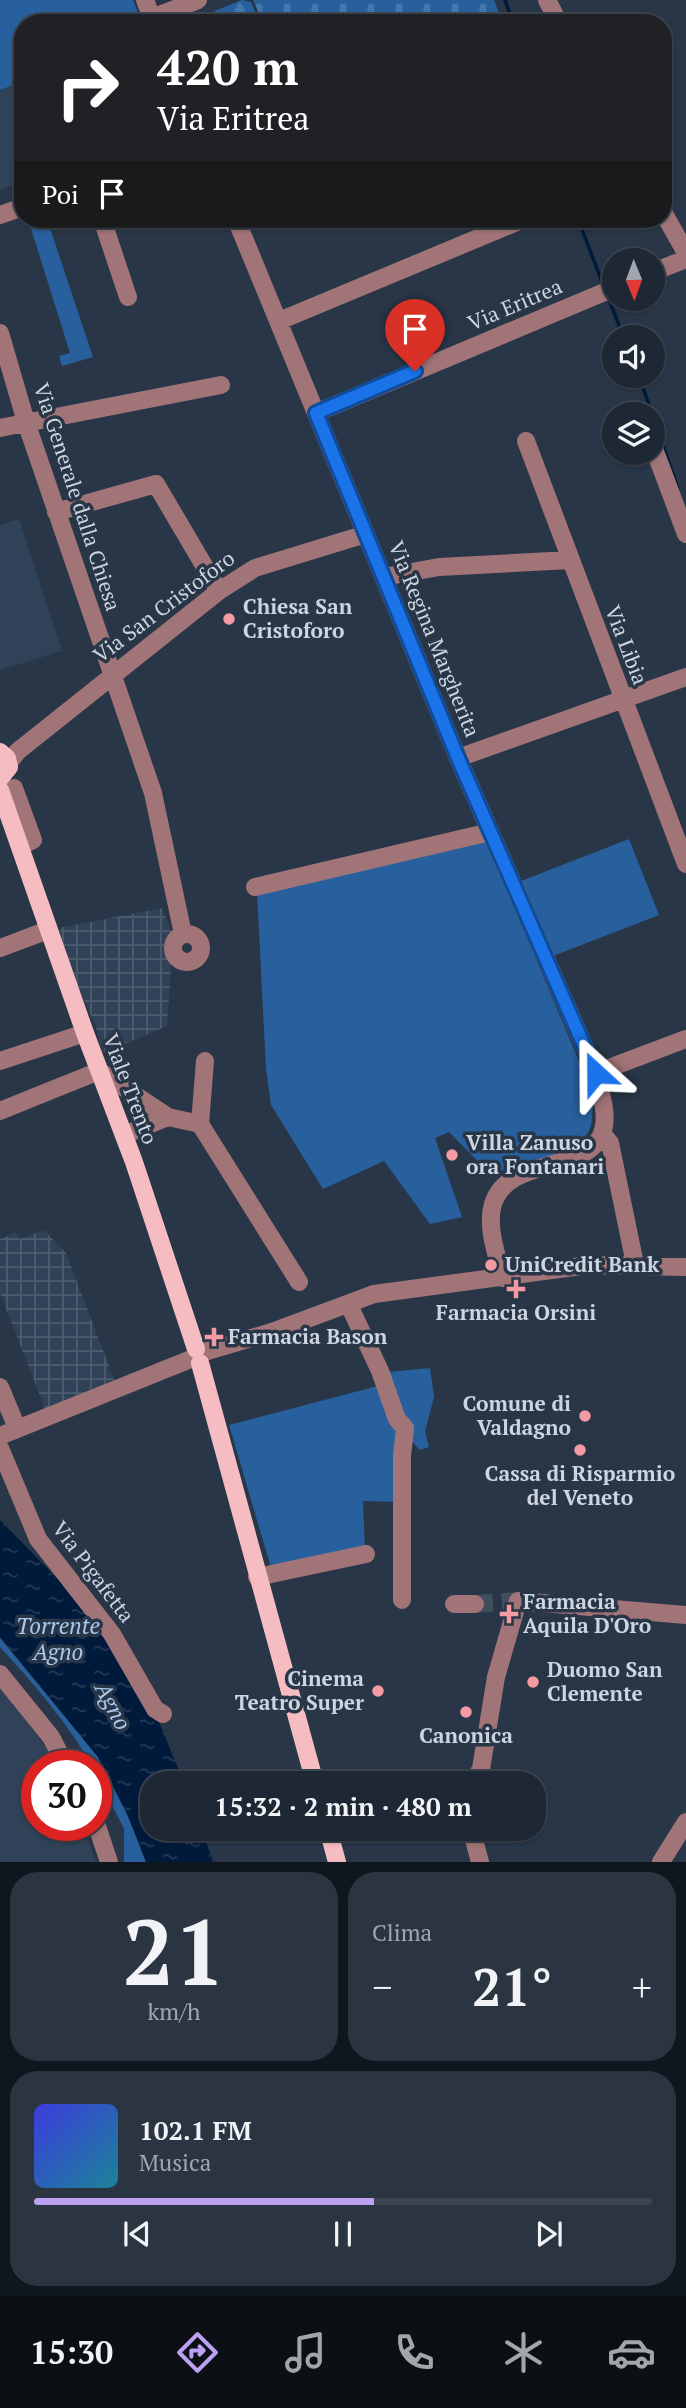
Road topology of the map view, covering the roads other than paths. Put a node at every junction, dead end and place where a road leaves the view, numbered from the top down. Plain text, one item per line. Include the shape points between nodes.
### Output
1 (198, 0) edge
2 (166, 14) edge
3 (105, 228) edge
4 (240, 228) edge
5 (502, 228) edge
6 (672, 228) edge
7 (686, 253) edge
8 (686, 259) edge
9 (665, 267) edge
10 (602, 294) edge
11 (128, 297) dead end
12 (279, 321) junction
13 (0, 333) edge
14 (221, 385) dead end
15 (316, 413) junction
16 (26, 422) junction
17 (0, 428) edge
18 (526, 440) dead end
19 (660, 465) edge
20 (56, 512) junction
21 (366, 534) junction
22 (686, 534) edge
23 (570, 560) junction
24 (384, 577) junction
25 (219, 591) junction
26 (110, 675) junction
27 (686, 677) edge
28 (622, 698) junction
29 (458, 758) junction
30 (6, 771) edge
31 (490, 832) junction
32 (686, 864) edge
33 (255, 887) dead end
34 (48, 930) junction
35 (183, 934) dead end
36 (0, 948) edge
37 (85, 1034) junction
38 (686, 1039) edge
39 (0, 1061) edge
40 (205, 1061) dead end
41 (100, 1071) junction
42 (596, 1073) junction
43 (0, 1111) edge
44 (168, 1117) junction
45 (200, 1124) junction
46 (602, 1133) junction
47 (124, 1135) junction
48 (635, 1264) junction
49 (686, 1267) edge
50 (503, 1278) junction
51 (299, 1282) dead end
52 (349, 1305) junction
53 (198, 1356) junction
54 (0, 1387) edge
55 (17, 1428) junction
56 (0, 1436) edge
57 (0, 1448) edge
58 (366, 1554) dead end
59 (257, 1577) junction
60 (402, 1600) dead end
61 (454, 1604) dead end
62 (475, 1604) tunnel mouth
63 (686, 1615) edge
64 (0, 1674) edge
65 (163, 1714) dead end
66 (485, 1748) junction
67 (58, 1750) edge
68 (312, 1771) edge
69 (467, 1771) edge
70 (480, 1771) edge
71 (686, 1822) edge
72 (102, 1841) edge
73 (331, 1841) edge
74 (474, 1841) edge
75 (109, 1862) edge
76 (337, 1862) edge
77 (480, 1862) edge
78 (661, 1862) edge

1 - 2 street
3 - 11 street
4 - 12 street, Via Regina Margherita
5 - 12 street
6 - 7 street
8 - 9 street
10 - 15 street, Via Eritrea
12 - 15 street, Via Regina Margherita
13 - 16 street, Via Generale dalla Chiesa
14 - 16 street
15 - 21 street, Via Regina Margherita
16 - 17 street
16 - 20 street, Via Generale dalla Chiesa
18 - 23 street, Via Libia
19 - 22 street
20 - 25 street via 156,484
20 - 26 street, Via Generale dalla Chiesa
21 - 24 street, Via Regina Margherita
21 - 25 street, Via San Cristoforo via 255,568
23 - 24 street via 439,567
23 - 28 street, Via Libia
24 - 29 street, Via Regina Margherita
25 - 26 street, Via San Cristoforo
26 - 30 street, Via San Cristoforo
26 - 35 street, Via Generale dalla Chiesa via 153,793
27 - 28 street
28 - 29 street
28 - 32 street, Via Libia
29 - 31 street, Via Regina Margherita
30 - 34 main road, Viale Trento via 21,846
31 - 33 street
31 - 42 street, Via Regina Margherita
34 - 36 street
34 - 37 main road, Viale Trento
37 - 39 street
37 - 41 main road, Viale Trento
38 - 42 street
40 - 45 street
41 - 43 street
41 - 44 street
41 - 47 main road, Viale Trento
42 - 46 street, Via Regina Margherita via 605,1116
44 - 45 street
44 - 47 street
45 - 51 street
46 - 48 street via 610,1143
46 - 50 street via 584,1152 513,1176 501,1189 492,1204 491,1221
47 - 53 main road, Viale Trento
48 - 49 street
48 - 50 street via 589,1265
50 - 52 street via 374,1294
52 - 53 street
52 - 60 street via 397,1419 405,1428
53 - 55 street
53 - 59 main road, Viale Trento
54 - 55 street
55 - 56 street
57 - 65 street, Via Pigafetta via 38,1539 112,1634 155,1709
58 - 59 street
59 - 68 main road, Viale Trento
61 - 62 street
63 - 66 street via 518,1601 496,1677
64 - 67 street
66 - 69 street
66 - 70 street
71 - 78 street
72 - 75 street
73 - 76 main road
74 - 77 street

